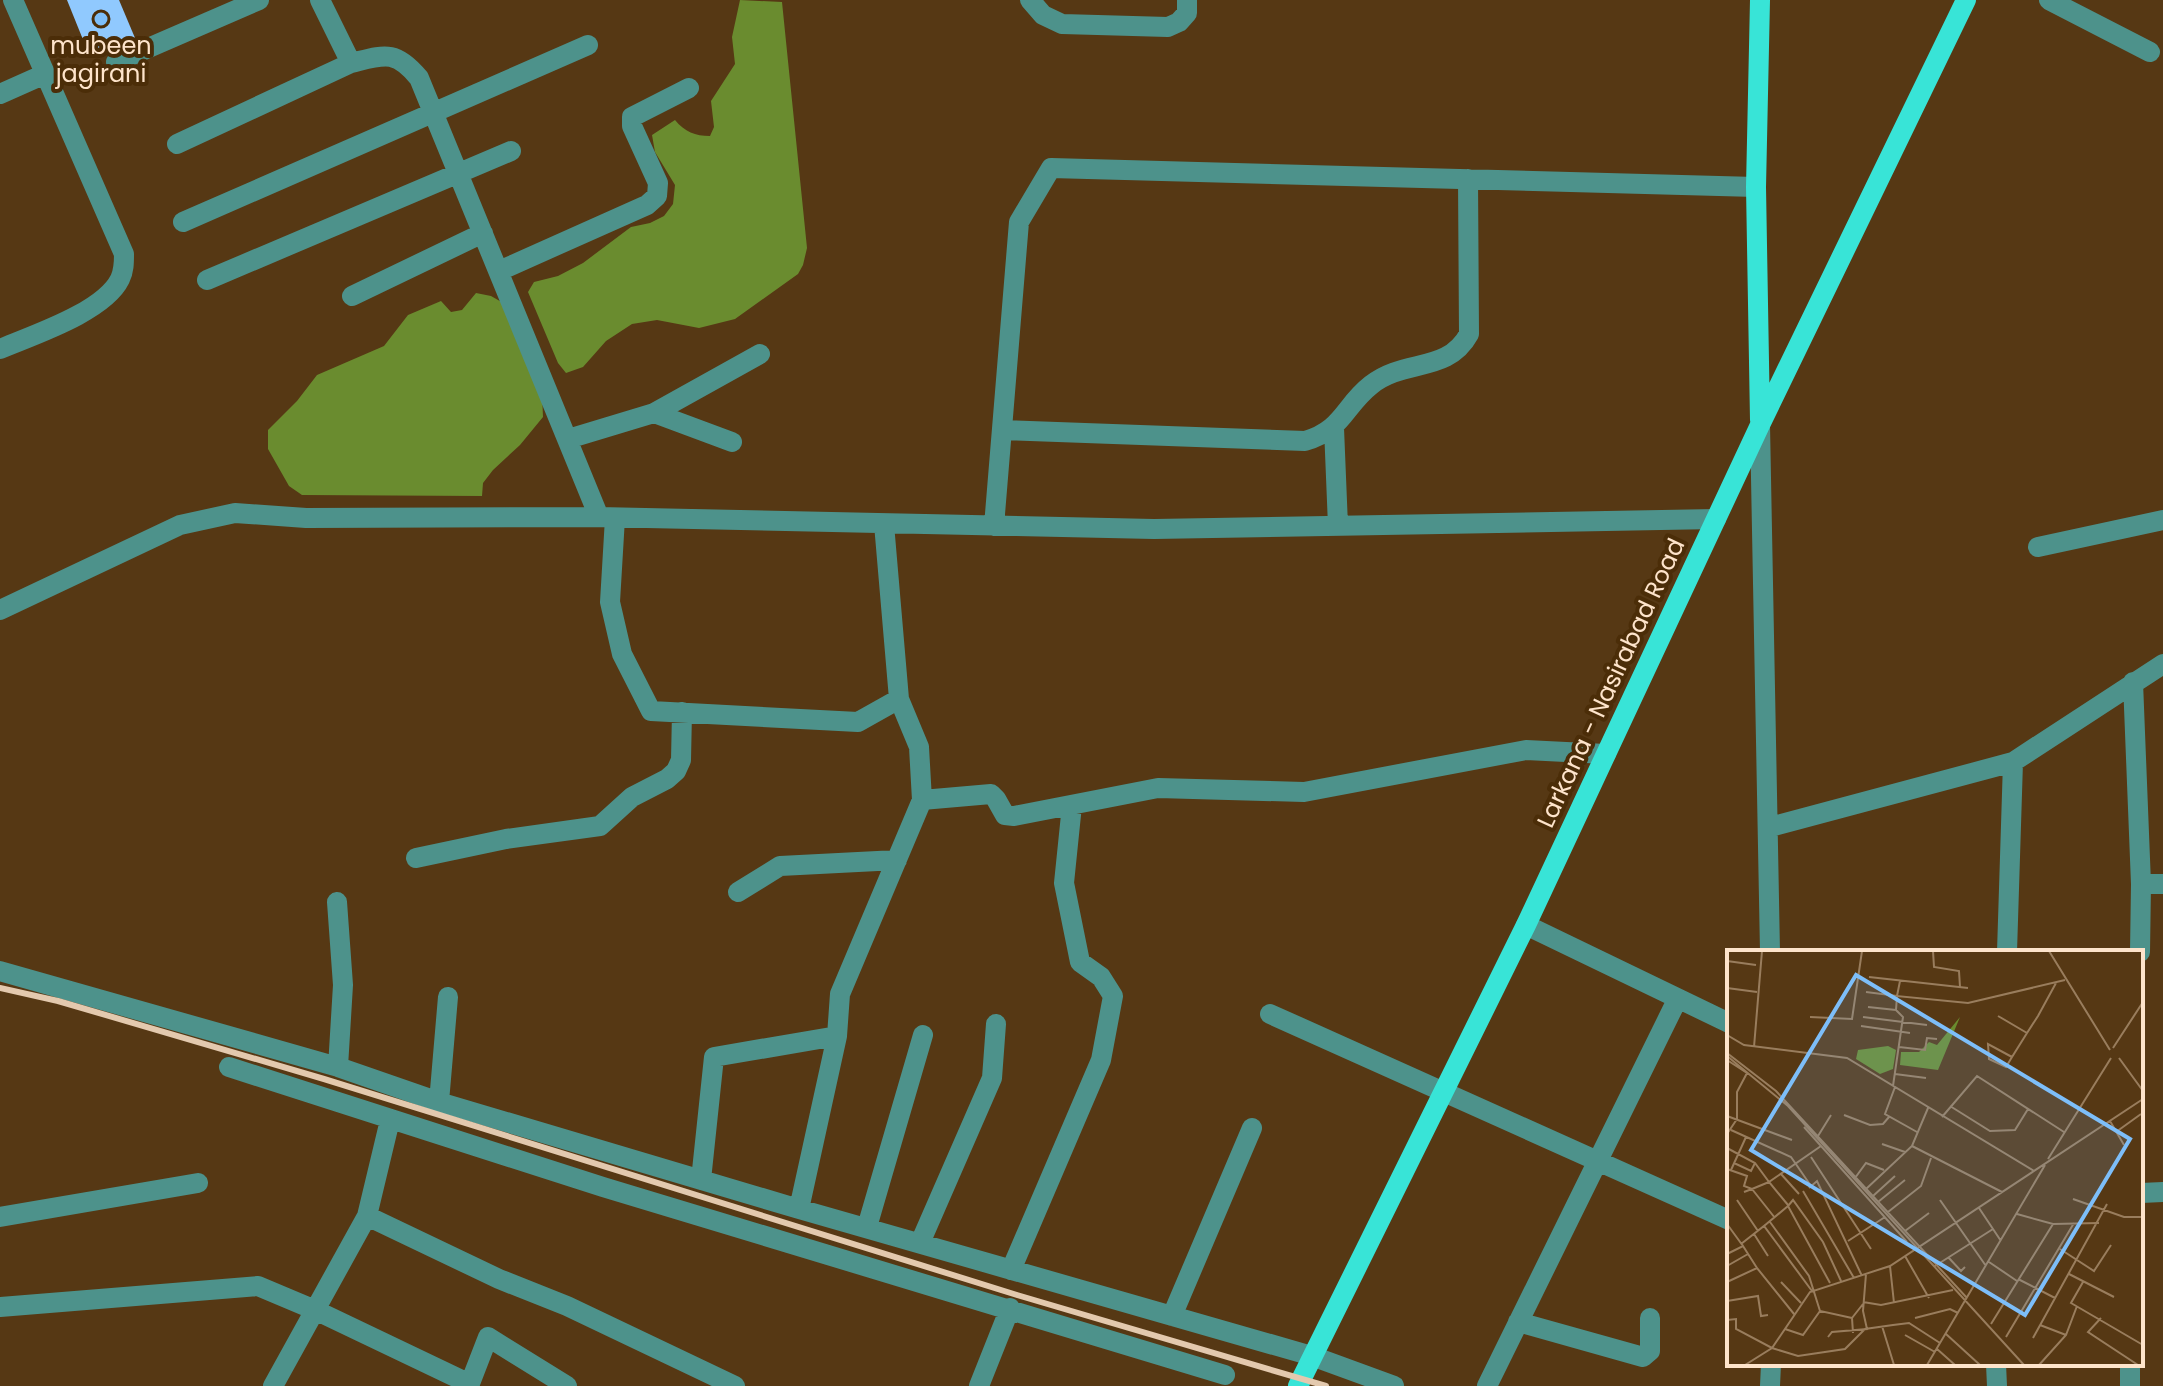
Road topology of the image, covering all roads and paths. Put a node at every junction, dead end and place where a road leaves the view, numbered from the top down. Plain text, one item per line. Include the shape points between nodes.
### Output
1 (13, 0) edge
2 (259, 0) edge
3 (320, 0) edge
4 (1030, 0) edge
5 (1187, 0) edge
6 (1760, 0) edge
7 (1966, 0) edge
8 (2055, 2) edge
9 (588, 45) dead end
10 (2150, 52) dead end
11 (116, 62) dead end
12 (351, 63) junction
13 (45, 74) junction
14 (689, 88) dead end
15 (0, 94) edge
16 (432, 111) junction
17 (177, 144) dead end
18 (511, 151) dead end
19 (458, 174) junction
20 (1468, 179) junction
21 (1756, 187) junction
22 (183, 222) dead end
23 (483, 233) junction
24 (499, 271) junction
25 (207, 280) dead end
26 (352, 296) dead end
27 (0, 349) edge
28 (760, 354) dead end
29 (654, 413) junction
30 (1760, 425) junction
31 (1334, 428) junction
32 (1002, 430) junction
33 (568, 439) junction
34 (732, 442) dead end
35 (607, 518) junction
36 (1716, 519) junction
37 (2163, 520) edge
38 (884, 524) junction
39 (994, 526) junction
40 (1338, 526) junction
41 (2038, 547) dead end
42 (0, 610) edge
43 (2163, 664) edge
44 (2133, 682) junction
45 (899, 699) junction
46 (682, 712) junction
47 (1606, 754) junction
48 (2013, 762) junction
49 (922, 800) junction
50 (1072, 805) junction
51 (1770, 827) junction
52 (416, 858) dead end
53 (897, 860) junction
54 (2141, 884) junction
55 (2163, 884) edge
56 (738, 892) dead end
57 (337, 902) dead end
58 (1526, 925) junction
59 (1770, 950) edge
60 (2007, 950) edge
61 (2140, 950) edge
62 (0, 971) edge
63 (448, 997) dead end
64 (1677, 1000) junction
65 (1270, 1014) dead end
66 (1727, 1022) edge
67 (996, 1024) dead end
68 (923, 1035) dead end
69 (837, 1036) junction
70 (229, 1067) dead end
71 (338, 1067) junction
72 (1443, 1092) junction
73 (439, 1102) junction
74 (390, 1120) junction
75 (1252, 1128) dead end
76 (1598, 1161) junction
77 (701, 1180) junction
78 (198, 1183) dead end
79 (2163, 1192) edge
80 (2143, 1193) edge
81 (799, 1209) junction
82 (367, 1216) junction
83 (0, 1217) edge
84 (1727, 1219) edge
85 (867, 1227) junction
86 (920, 1243) junction
87 (1011, 1270) junction
88 (0, 1307) edge
89 (1010, 1308) junction
90 (315, 1310) junction
91 (1172, 1316) junction
92 (1650, 1318) dead end
93 (1518, 1322) junction
94 (1312, 1356) junction
95 (1771, 1366) edge
96 (1996, 1366) edge
97 (1225, 1375) dead end
98 (470, 1385) edge
99 (273, 1386) edge
100 (567, 1386) edge
101 (735, 1386) edge
102 (979, 1386) edge
103 (1298, 1386) edge
104 (1394, 1386) edge
105 (1487, 1386) edge
106 (1770, 1386) edge
107 (1997, 1386) edge

1 - 13 street
2 - 11 street
3 - 12 street
4 - 5 street via 1043,15 1062,24 1168,27 1187,13
6 - 21 main road
7 - 30 main road, Larkana - Nasirabad Road
8 - 10 street
9 - 16 street
12 - 16 street via 387,54 406,63 419,78
12 - 17 street
13 - 15 street
13 - 27 street via 124,254 124,269 108,295 80,314
14 - 24 street via 632,117 658,183 657,196
16 - 19 street
16 - 22 street
18 - 19 street
19 - 23 street
19 - 25 street
20 - 21 street
20 - 31 street via 1469,334 1461,349 1371,384
20 - 32 street via 1051,168 1019,222
21 - 30 main road
23 - 24 street
23 - 26 street
24 - 33 street
28 - 29 street
29 - 33 street
29 - 34 street
30 - 36 main road, Larkana - Nasirabad Road
30 - 51 street
31 - 32 street via 1305,441
31 - 40 street
32 - 39 street
33 - 35 street
35 - 38 street
35 - 42 street via 306,518 235,513 180,525
35 - 46 street via 610,602 622,654 651,711
36 - 40 street
36 - 47 main road, Larkana - Nasirabad Road
37 - 41 street
38 - 39 street
38 - 45 street
39 - 40 street
43 - 44 street
44 - 48 street
44 - 54 street
45 - 46 street via 858,722
45 - 49 street via 919,747
46 - 52 street via 676,771 632,797 600,826
47 - 50 street via 1526,750 1304,792 1158,788
47 - 58 main road, Larkana - Nasirabad Road
48 - 51 street
48 - 60 street
49 - 50 street via 991,794 1005,815 1014,816
49 - 53 street
50 - 87 street via 1064,883 1077,949 1080,962 1101,977 1113,996 1101,1060
51 - 59 street
53 - 56 street via 780,866
53 - 69 street via 840,994
54 - 55 street
54 - 61 street
57 - 71 street via 343,985
58 - 64 street
58 - 72 main road, Larkana - Nasirabad Road
62 - 71 street
63 - 73 street
64 - 66 street
64 - 76 street
65 - 72 street
67 - 86 street via 992,1078
68 - 85 street
69 - 77 street via 714,1057
69 - 81 street
70 - 74 street
71 - 73 street
72 - 76 street
72 - 94 main road, Larkana - Nasirabad Road
73 - 77 street
74 - 82 street
74 - 89 street
75 - 91 street
76 - 84 street
76 - 93 street
77 - 81 street
78 - 83 street
79 - 80 street
81 - 85 street
82 - 90 street
82 - 101 street
85 - 86 street
86 - 87 street
87 - 91 street
88 - 90 street via 258,1286
89 - 97 street
89 - 102 street
90 - 98 street
90 - 99 street
91 - 94 street
92 - 93 street via 1650,1351 1643,1357
93 - 105 street
94 - 103 main road, Larkana - Nasirabad Road
94 - 104 street
95 - 106 street
96 - 107 street
98 - 100 street via 488,1337

